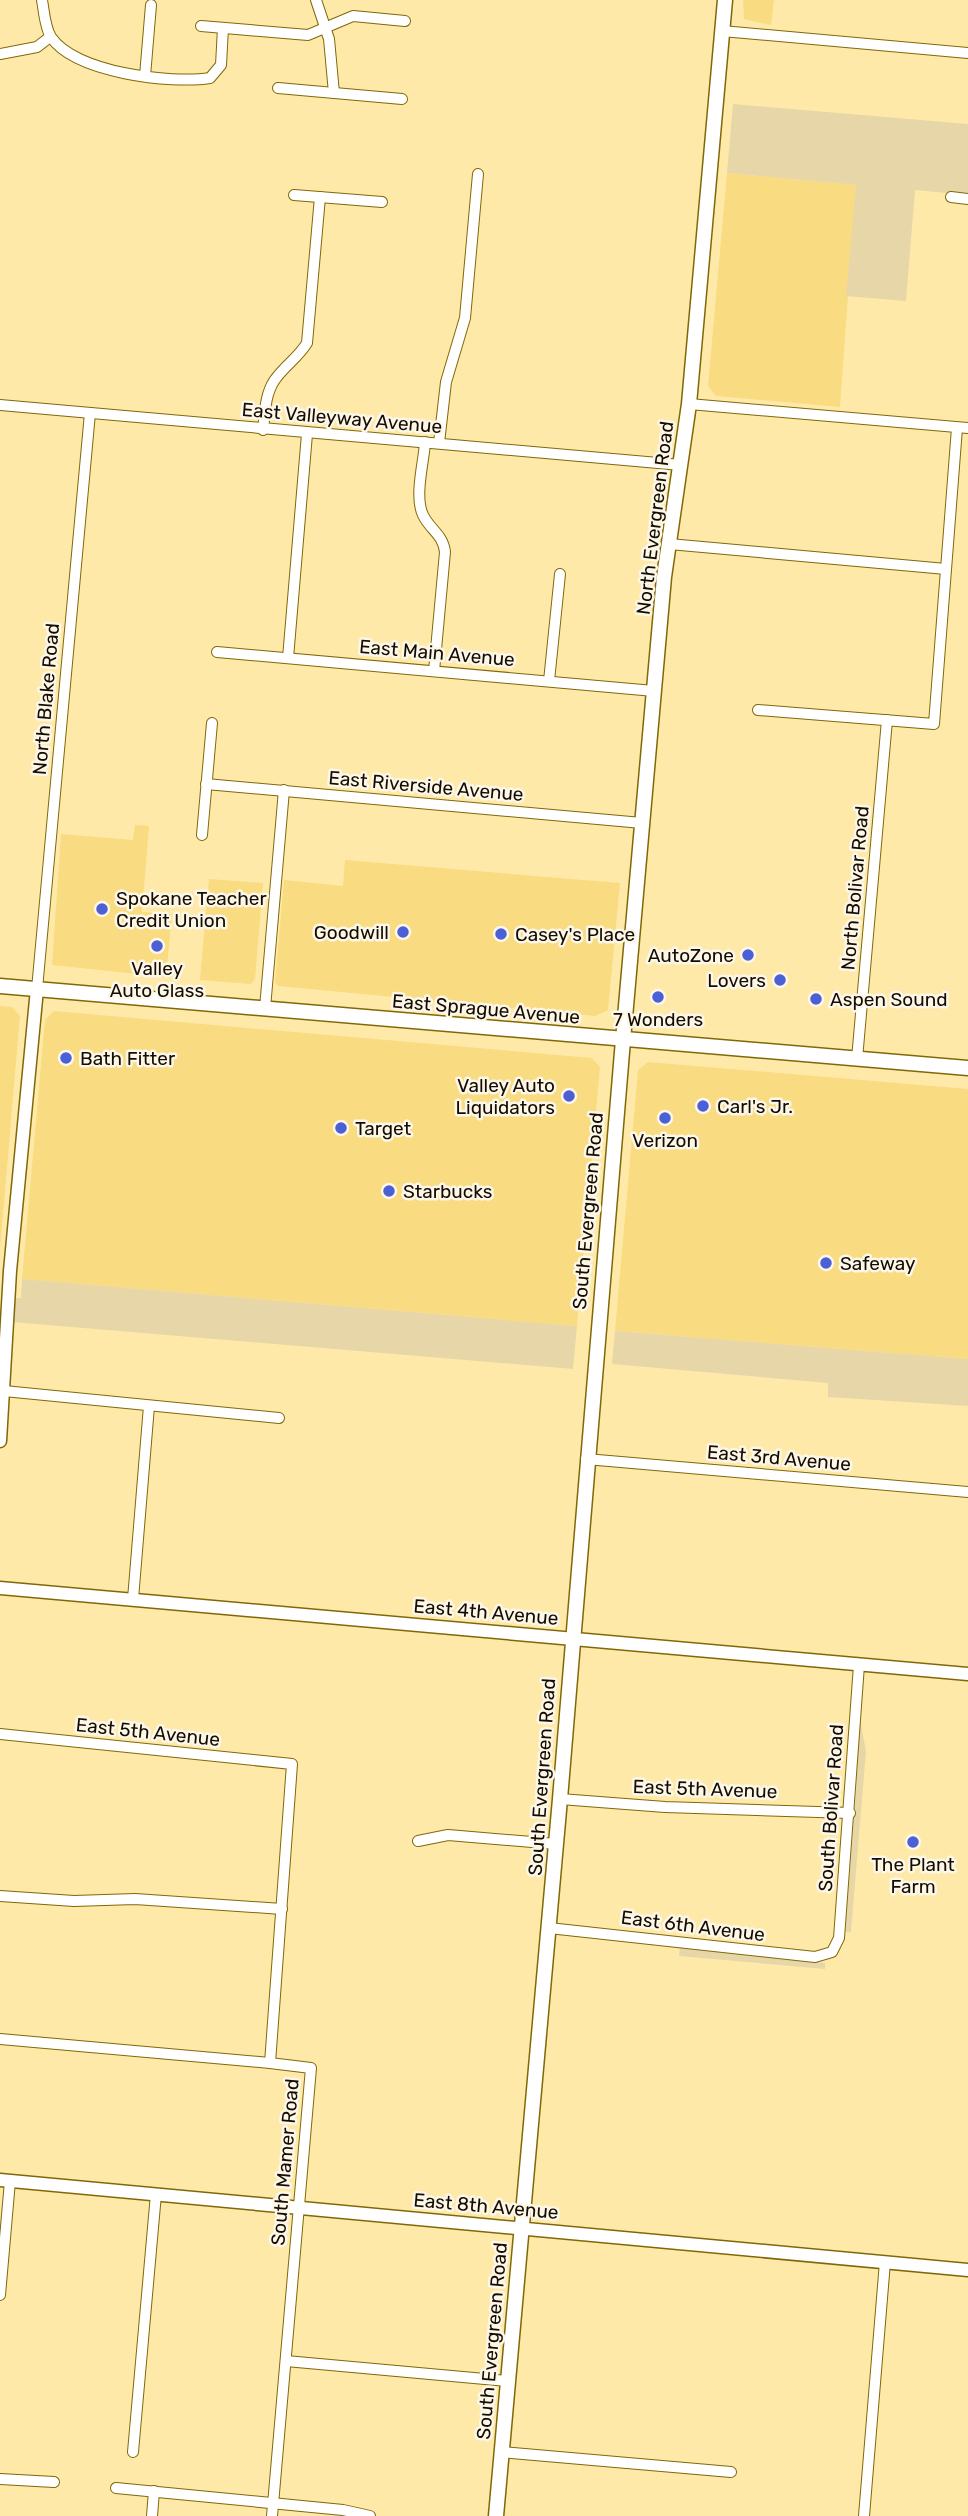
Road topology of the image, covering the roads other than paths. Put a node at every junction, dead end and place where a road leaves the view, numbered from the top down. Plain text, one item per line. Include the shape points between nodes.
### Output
1 (42, 0) edge
2 (316, 0) edge
3 (725, 0) edge
4 (151, 5) dead end
5 (405, 21) dead end
6 (201, 26) dead end
7 (326, 26) junction
8 (223, 28) junction
9 (722, 31) junction
10 (50, 37) junction
11 (968, 53) edge
12 (0, 54) edge
13 (145, 76) junction
14 (278, 89) dead end
15 (334, 93) junction
16 (402, 99) dead end
17 (478, 174) dead end
18 (294, 195) dead end
19 (320, 197) junction
20 (951, 197) dead end
21 (968, 199) edge
22 (382, 202) dead end
23 (689, 404) junction
24 (0, 405) edge
25 (90, 413) junction
26 (962, 428) edge
27 (263, 430) junction
28 (307, 434) junction
29 (425, 442) junction
30 (439, 443) junction
31 (681, 465) junction
32 (669, 544) junction
33 (946, 569) junction
34 (560, 574) dead end
35 (217, 652) dead end
36 (288, 658) junction
37 (434, 671) junction
38 (549, 681) junction
39 (654, 691) junction
40 (758, 710) dead end
41 (887, 720) junction
42 (212, 723) dead end
43 (206, 783) junction
44 (284, 790) junction
45 (642, 823) junction
46 (202, 835) dead end
47 (0, 986) edge
48 (37, 989) junction
49 (265, 1009) junction
50 (623, 1040) junction
51 (857, 1059) junction
52 (968, 1068) edge
53 (4, 1391) junction
54 (149, 1406) junction
55 (279, 1418) dead end
56 (0, 1441) edge
57 (586, 1459) junction
58 (968, 1492) edge
59 (0, 1588) edge
60 (133, 1599) junction
61 (571, 1639) junction
62 (859, 1665) junction
63 (968, 1674) edge
64 (0, 1734) edge
65 (292, 1764) joint
66 (560, 1799) junction
67 (850, 1814) junction
68 (418, 1841) dead end
69 (556, 1844) junction
70 (0, 1896) edge
71 (282, 1909) junction
72 (549, 1928) junction
73 (832, 1952) joint
74 (0, 2039) edge
75 (270, 2063) junction
76 (5, 2180) edge
77 (156, 2194) junction
78 (298, 2208) junction
79 (522, 2229) junction
80 (885, 2262) junction
81 (968, 2270) edge
82 (0, 2295) edge
83 (286, 2361) junction
84 (507, 2381) junction
85 (133, 2452) dead end
86 (501, 2452) junction
87 (731, 2472) dead end
88 (0, 2479) edge
89 (54, 2482) dead end
90 (116, 2488) dead end
91 (154, 2491) junction
92 (273, 2504) junction
93 (152, 2516) edge
94 (272, 2516) edge
95 (370, 2516) edge
96 (496, 2516) edge
97 (864, 2516) edge

1 - 10 street
2 - 7 street
3 - 9 main road, North Evergreen Road
4 - 13 street
5 - 7 street via 353,16
6 - 8 street
7 - 8 street via 308,35
7 - 15 street
8 - 13 street via 221,65 210,78
9 - 11 street
9 - 23 main road, North Evergreen Road
10 - 12 street via 37,47
10 - 13 street via 74,57 101,70
14 - 15 street
15 - 16 street
17 - 30 street via 466,318 446,382
18 - 19 street
19 - 22 street
19 - 27 street via 307,343 275,380 267,397
20 - 21 street
23 - 26 street
23 - 31 main road, North Evergreen Road
24 - 25 street, East Valleyway Avenue
25 - 27 street, East Valleyway Avenue
25 - 48 street, North Blake Road
26 - 33 street
27 - 28 street, East Valleyway Avenue
28 - 29 street, East Valleyway Avenue
28 - 36 street
29 - 30 street, East Valleyway Avenue
29 - 37 street via 420,505 445,552
30 - 31 street, East Valleyway Avenue
31 - 32 main road, North Evergreen Road
32 - 33 street
32 - 39 main road, North Evergreen Road
33 - 41 street via 934,724
34 - 38 street
35 - 36 street, East Main Avenue
36 - 37 street, East Main Avenue
37 - 38 street, East Main Avenue
38 - 39 street, East Main Avenue
39 - 45 main road, North Evergreen Road
40 - 41 street
41 - 51 street, North Bolivar Road
42 - 43 street
43 - 44 street, East Riverside Avenue
43 - 46 street
44 - 45 street, East Riverside Avenue
44 - 49 street
45 - 50 main road, North Evergreen Road
47 - 48 main road, East Sprague Avenue
48 - 49 main road, East Sprague Avenue
48 - 53 street via 9,1283
49 - 50 main road, East Sprague Avenue
50 - 51 main road, East Sprague Avenue
50 - 57 main road, South Evergreen Road
51 - 52 main road, East Sprague Avenue
53 - 54 street
53 - 56 street
54 - 55 street
54 - 60 street
57 - 58 street, East 3rd Avenue
57 - 61 main road, South Evergreen Road
59 - 60 street, East 4th Avenue
60 - 61 street, East 4th Avenue
61 - 62 street, East 4th Avenue
61 - 66 main road, South Evergreen Road
62 - 63 street, East 4th Avenue
62 - 67 street, South Bolivar Road
64 - 65 street, East 5th Avenue
65 - 71 street, South Mamer Road
66 - 67 street, East 5th Avenue
66 - 69 main road, South Evergreen Road
67 - 73 street, South Bolivar Road via 839,1938
68 - 69 street via 448,1835
69 - 72 main road, South Evergreen Road
70 - 71 street
71 - 75 street, South Mamer Road
72 - 73 street, East 6th Avenue via 803,1956
72 - 79 main road, South Evergreen Road
74 - 75 street
75 - 78 street, South Mamer Road via 311,2068
76 - 77 street, East 8th Avenue
76 - 82 street
77 - 78 street, East 8th Avenue
77 - 85 street
78 - 79 street, East 8th Avenue
78 - 83 street, South Mamer Road
79 - 80 street, East 8th Avenue
79 - 84 main road, South Evergreen Road
80 - 81 street, East 8th Avenue
80 - 97 street
83 - 84 street
83 - 92 street, South Mamer Road
84 - 86 main road, South Evergreen Road
86 - 87 street
86 - 96 main road, South Evergreen Road
88 - 89 street
90 - 91 street
91 - 92 street
91 - 93 street
92 - 94 street, South Mamer Road
92 - 95 street

